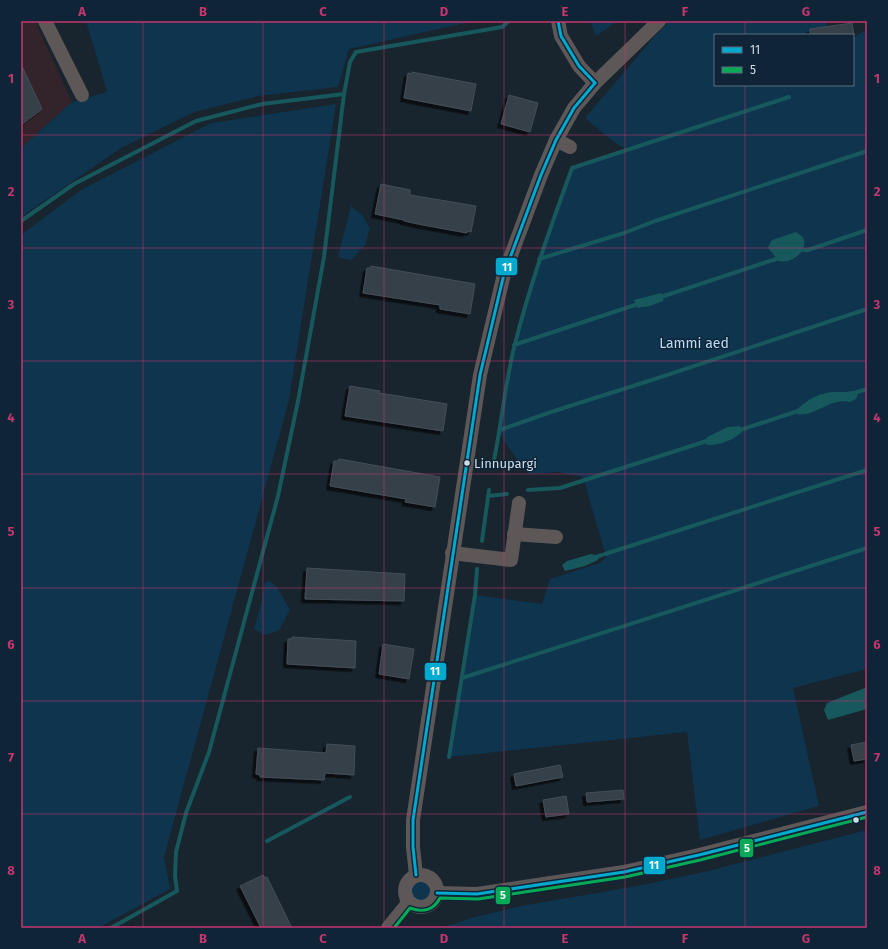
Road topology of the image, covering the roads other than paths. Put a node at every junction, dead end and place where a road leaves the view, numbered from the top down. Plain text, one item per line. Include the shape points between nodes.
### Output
1 (45, 21) edge
2 (558, 21) edge
3 (659, 21) edge
4 (594, 83) junction
5 (82, 95) dead end
6 (556, 140) junction
7 (570, 147) dead end
8 (519, 503) dead end
9 (514, 534) junction
10 (556, 537) dead end
11 (452, 553) junction
12 (867, 812) edge
13 (416, 875) junction
14 (437, 893) junction
15 (409, 902) junction
16 (388, 928) edge

1 - 5 street
2 - 4 street via 561,36 579,66
3 - 4 street
4 - 6 street via 574,108
6 - 7 street
6 - 11 street via 504,274 480,375
8 - 9 street
9 - 10 street
9 - 11 street via 511,560
11 - 13 street via 413,820
12 - 14 street via 699,856 624,872 477,894
13 - 14 street via 427,875 432,878
13 - 15 street via 405,886
14 - 15 street via 433,902 424,907
15 - 16 street

